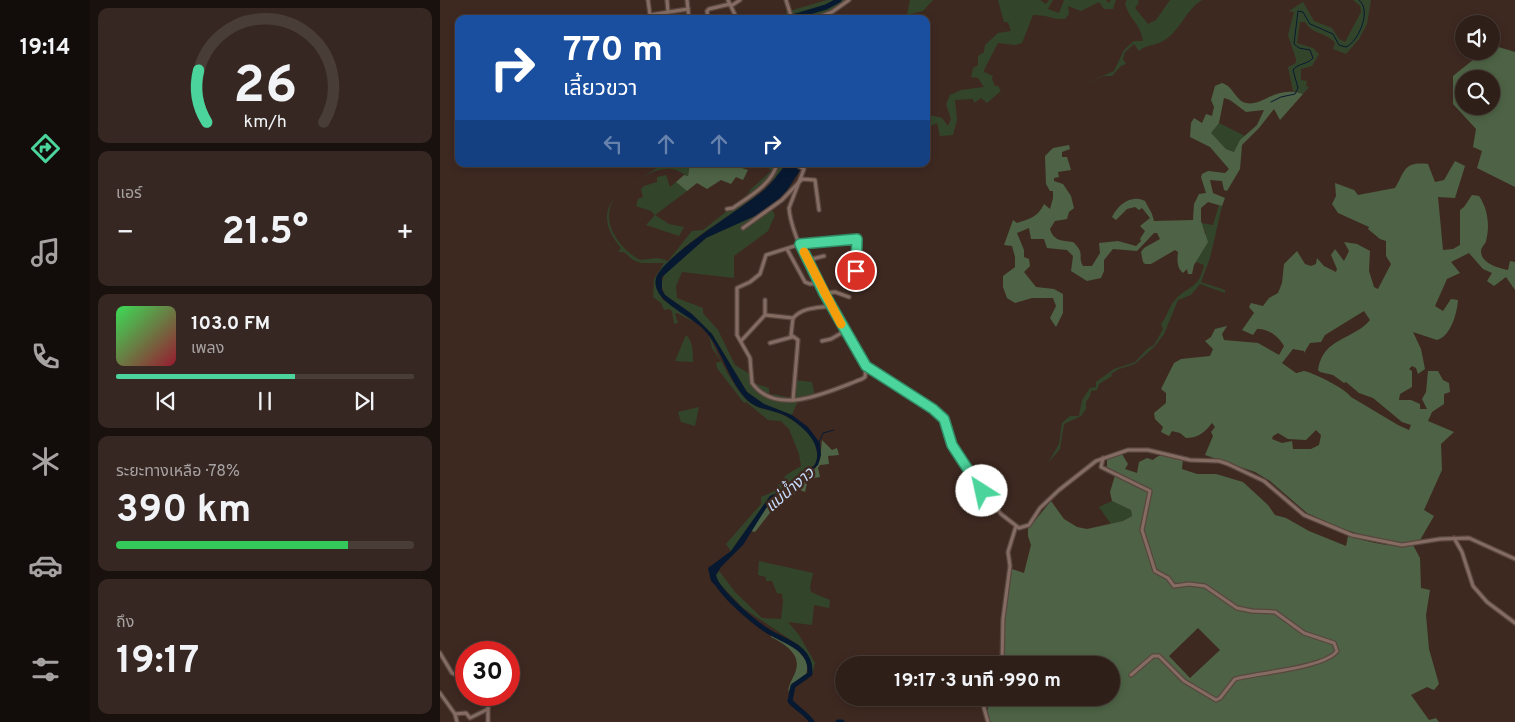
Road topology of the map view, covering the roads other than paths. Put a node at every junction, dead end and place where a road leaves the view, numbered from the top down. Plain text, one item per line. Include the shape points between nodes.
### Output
1 (648, 0) edge
2 (667, 0) edge
3 (687, 0) edge
4 (740, 0) edge
5 (786, 0) edge
6 (849, 0) edge
7 (730, 3) edge
8 (688, 9) junction
9 (668, 12) junction
10 (689, 15) edge
11 (708, 15) edge
12 (735, 15) edge
13 (791, 15) edge
14 (823, 15) edge
15 (776, 167) edge
16 (800, 167) edge
17 (802, 179) junction
18 (727, 209) dead end
19 (819, 210) dead end
20 (743, 228) dead end
21 (800, 244) junction
22 (787, 249) junction
23 (824, 256) dead end
24 (808, 260) junction
25 (856, 271) dead end
26 (819, 284) junction
27 (824, 293) junction
28 (848, 297) dead end
29 (765, 300) dead end
30 (831, 306) junction
31 (764, 315) junction
32 (793, 318) junction
33 (845, 331) junction
34 (792, 337) junction
35 (741, 341) junction
36 (822, 341) dead end
37 (770, 343) dead end
38 (866, 366) junction
39 (793, 400) junction
40 (1104, 457) junction
41 (1016, 526) junction
42 (1454, 538) junction
43 (1515, 559) edge
44 (1515, 622) edge
45 (440, 653) edge
46 (1002, 656) edge
47 (445, 661) junction
48 (440, 662) edge
49 (455, 674) edge
50 (1131, 675) dead end
51 (440, 692) edge
52 (984, 706) edge
53 (488, 709) joint
54 (454, 714) junction
55 (457, 722) edge
56 (488, 722) edge
57 (988, 722) edge

1 - 9 street via 650,15
2 - 9 street
3 - 8 street
4 - 7 street
5 - 13 street
6 - 14 street
7 - 11 street via 709,9
7 - 12 street
8 - 9 street
8 - 10 street
15 - 18 street via 766,183
16 - 17 street via 804,169
17 - 19 street via 815,180
17 - 20 street via 782,200
17 - 21 street via 789,208
21 - 22 street
21 - 24 street
21 - 25 street via 857,239
22 - 26 street via 806,282
22 - 35 street via 766,255 760,274 736,288 736,330
23 - 24 street
24 - 26 street
26 - 27 street
27 - 28 street via 835,292
27 - 30 street
29 - 31 street
30 - 32 street via 807,309
30 - 33 street
31 - 32 street
31 - 35 street
32 - 34 street
33 - 36 street
33 - 38 street
34 - 37 street
34 - 39 street via 798,340
35 - 39 street via 750,358 754,386 766,397
38 - 39 street via 862,379 811,398
38 - 41 street via 944,419 952,445 973,479
40 - 41 street via 1058,490 1028,525
40 - 42 street via 1128,450 1148,450 1190,460 1219,461 1264,481 1304,515 1352,535 1402,545
40 - 50 street via 1102,467 1150,490 1142,530 1155,571 1168,578 1174,586 1205,586 1237,608 1275,612 1304,633 1334,643 1337,651 1330,657 1284,671 1235,679 1216,700 1184,681 1159,656 1153,656
41 - 46 street via 1008,548 1010,566
42 - 43 street via 1474,539
42 - 44 street via 1473,586 1487,602
45 - 47 street
47 - 48 street
47 - 49 street
51 - 54 street
52 - 57 street
53 - 54 street via 470,718 466,713
53 - 56 street
54 - 55 street

